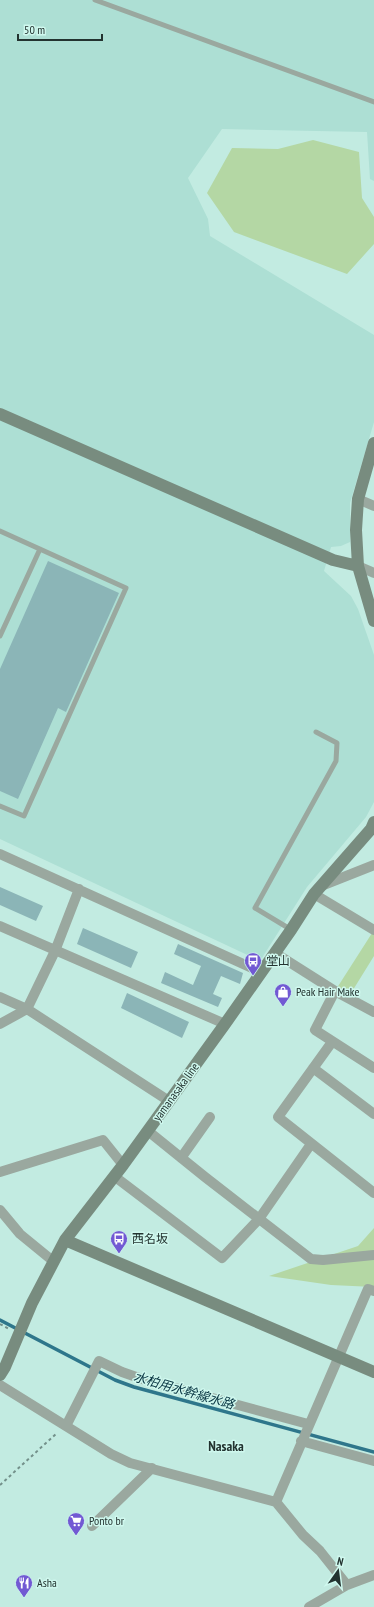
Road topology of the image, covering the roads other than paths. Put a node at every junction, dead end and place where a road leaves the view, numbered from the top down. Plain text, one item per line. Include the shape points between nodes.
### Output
1 (95, 0) edge
2 (374, 102) edge
3 (0, 414) edge
4 (374, 443) edge
5 (358, 499) junction
6 (374, 506) edge
7 (0, 531) edge
8 (40, 549) junction
9 (358, 566) junction
10 (374, 573) edge
11 (374, 621) edge
12 (0, 636) edge
13 (316, 732) dead end
14 (0, 806) edge
15 (374, 822) edge
16 (0, 854) edge
17 (374, 865) edge
18 (79, 889) junction
19 (317, 890) junction
20 (0, 926) edge
21 (291, 930) junction
22 (374, 930) edge
23 (54, 951) junction
24 (275, 953) junction
25 (261, 972) junction
26 (335, 992) junction
27 (0, 997) edge
28 (27, 1009) junction
29 (374, 1012) edge
30 (0, 1024) edge
31 (224, 1024) junction
32 (332, 1042) junction
33 (313, 1068) junction
34 (374, 1068) edge
35 (169, 1101) junction
36 (374, 1114) edge
37 (210, 1118) dead end
38 (148, 1131) junction
39 (311, 1144) junction
40 (181, 1158) junction
41 (123, 1165) junction
42 (0, 1172) edge
43 (114, 1176) junction
44 (374, 1193) edge
45 (0, 1210) edge
46 (259, 1219) junction
47 (65, 1240) junction
48 (374, 1255) edge
49 (53, 1261) junction
50 (374, 1291) edge
51 (339, 1357) junction
52 (374, 1372) edge
53 (0, 1375) edge
54 (0, 1385) edge
55 (308, 1424) junction
56 (66, 1426) junction
57 (301, 1441) junction
58 (374, 1461) edge
59 (152, 1468) junction
60 (276, 1502) junction
61 (92, 1526) dead end
62 (374, 1575) edge
63 (347, 1585) junction
64 (309, 1607) edge

1 - 2 lane
3 - 9 main road via 333,560
4 - 5 main road
5 - 6 street
5 - 9 main road
7 - 8 lane
8 - 12 lane
8 - 14 lane via 126,588 24,816
9 - 10 street
9 - 11 main road
13 - 21 lane via 337,743 336,761 255,908
15 - 19 main road, yamanasaka line via 371,829
16 - 18 street
17 - 19 street
18 - 23 street
18 - 25 street
19 - 21 main road, yamanasaka line
19 - 22 street
20 - 23 street
21 - 24 main road, yamanasaka line
23 - 28 street
23 - 31 street
24 - 25 main road, yamanasaka line
24 - 26 street
25 - 31 main road, yamanasaka line
26 - 29 street
26 - 32 street via 315,1030
27 - 28 street
28 - 30 street
28 - 35 street
31 - 35 main road, yamanasaka line
32 - 33 street
32 - 34 street
33 - 36 street
33 - 39 street via 278,1117
35 - 38 main road, yamanasaka line
37 - 40 street
38 - 40 street
38 - 41 main road, yamanasaka line
39 - 44 street
39 - 46 street
40 - 46 street
41 - 42 street via 103,1140
41 - 43 main road, yamanasaka line
43 - 46 street via 222,1258
43 - 47 main road, yamanasaka line
45 - 49 street via 20,1234
46 - 48 street via 311,1259
47 - 49 main road, yamanasaka line
47 - 51 main road
49 - 53 main road, yamanasaka line
50 - 51 street via 368,1289
51 - 52 main road
51 - 55 street
54 - 56 street
55 - 56 street via 142,1379 99,1361
55 - 57 street
56 - 59 street via 111,1454 130,1463
57 - 58 street
57 - 60 street
59 - 60 street
59 - 61 street
60 - 63 street
62 - 63 street
63 - 64 street

